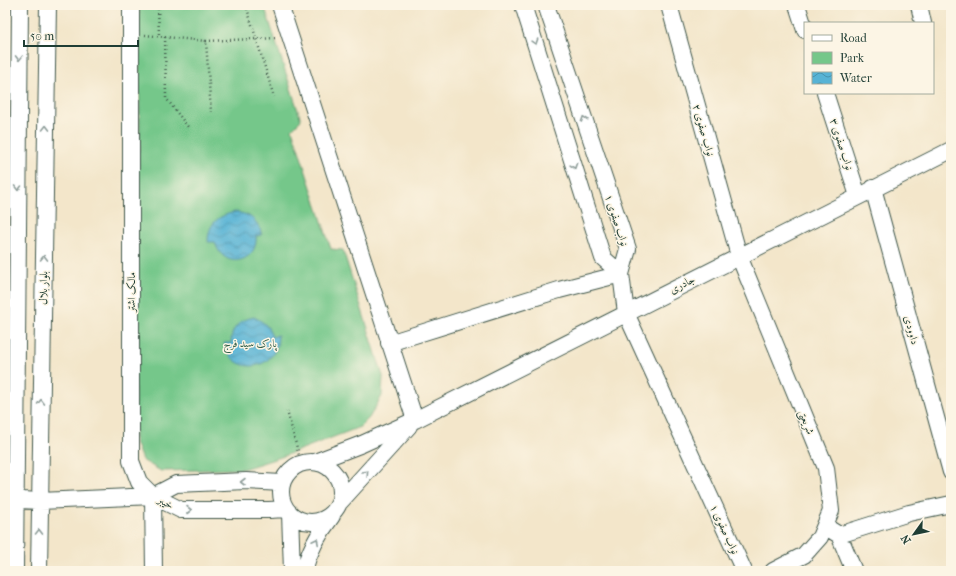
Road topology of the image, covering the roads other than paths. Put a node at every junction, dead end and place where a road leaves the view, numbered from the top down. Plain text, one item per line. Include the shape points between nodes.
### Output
1 (20, 5) edge
2 (48, 5) edge
3 (131, 5) edge
4 (280, 5) edge
5 (523, 5) edge
6 (546, 5) edge
7 (669, 5) edge
8 (797, 5) edge
9 (919, 5) edge
10 (923, 22) edge
11 (804, 27) edge
12 (825, 94) edge
13 (951, 150) edge
14 (873, 188) junction
15 (858, 196) junction
16 (739, 256) junction
17 (621, 274) junction
18 (626, 313) junction
19 (389, 343) junction
20 (414, 420) junction
21 (308, 463) junction
22 (951, 472) edge
23 (282, 483) junction
24 (154, 496) junction
25 (10, 500) edge
26 (40, 501) junction
27 (951, 504) edge
28 (337, 508) junction
29 (288, 511) junction
30 (824, 526) junction
31 (839, 535) junction
32 (15, 571) edge
33 (39, 571) edge
34 (154, 571) edge
35 (292, 571) edge
36 (304, 571) edge
37 (744, 571) edge
38 (773, 571) edge
39 (854, 571) edge

1 -> 25 street
26 -> 2 street, بلوار بلال
3 - 24 street, مالک اشتر via 131,461 139,482
4 - 19 street
5 -> 17 street via 603,258
17 -> 6 street, نواب صفوی ۱ via 628,249
7 - 16 street, نواب صفوی ۲
8 - 11 street
9 - 10 street
12 - 15 street, نواب صفوی ۳
13 - 14 street, جادری
14 - 15 street, جادری
14 - 22 street, داوودی
15 - 16 street, جادری
16 - 18 street, جادری
16 - 30 street, شریعتی via 826,468 831,511
17 - 18 street, نواب صفوی ۱
17 - 19 street via 559,290
18 - 20 street, جادری
18 - 37 street, نواب صفوی ۱
19 - 20 street
20 - 21 street, جادری via 362,444
28 -> 20 street
21 - 23 street via 289,471
21 - 28 street via 327,466 337,476 342,489
23 -> 24 street, خیبر via 246,481 176,484
23 - 29 street via 281,496
24 - 26 street
24 -> 29 street, خیبر via 181,510
24 - 34 street
25 - 26 street
25 - 32 street
33 -> 26 street, بلوار بلال
27 - 31 street via 909,513
28 - 29 street via 322,522 296,519
36 -> 28 street via 318,536
29 - 35 street
30 - 31 street
30 - 38 street, شریعتی via 820,537 804,555
31 - 39 street

